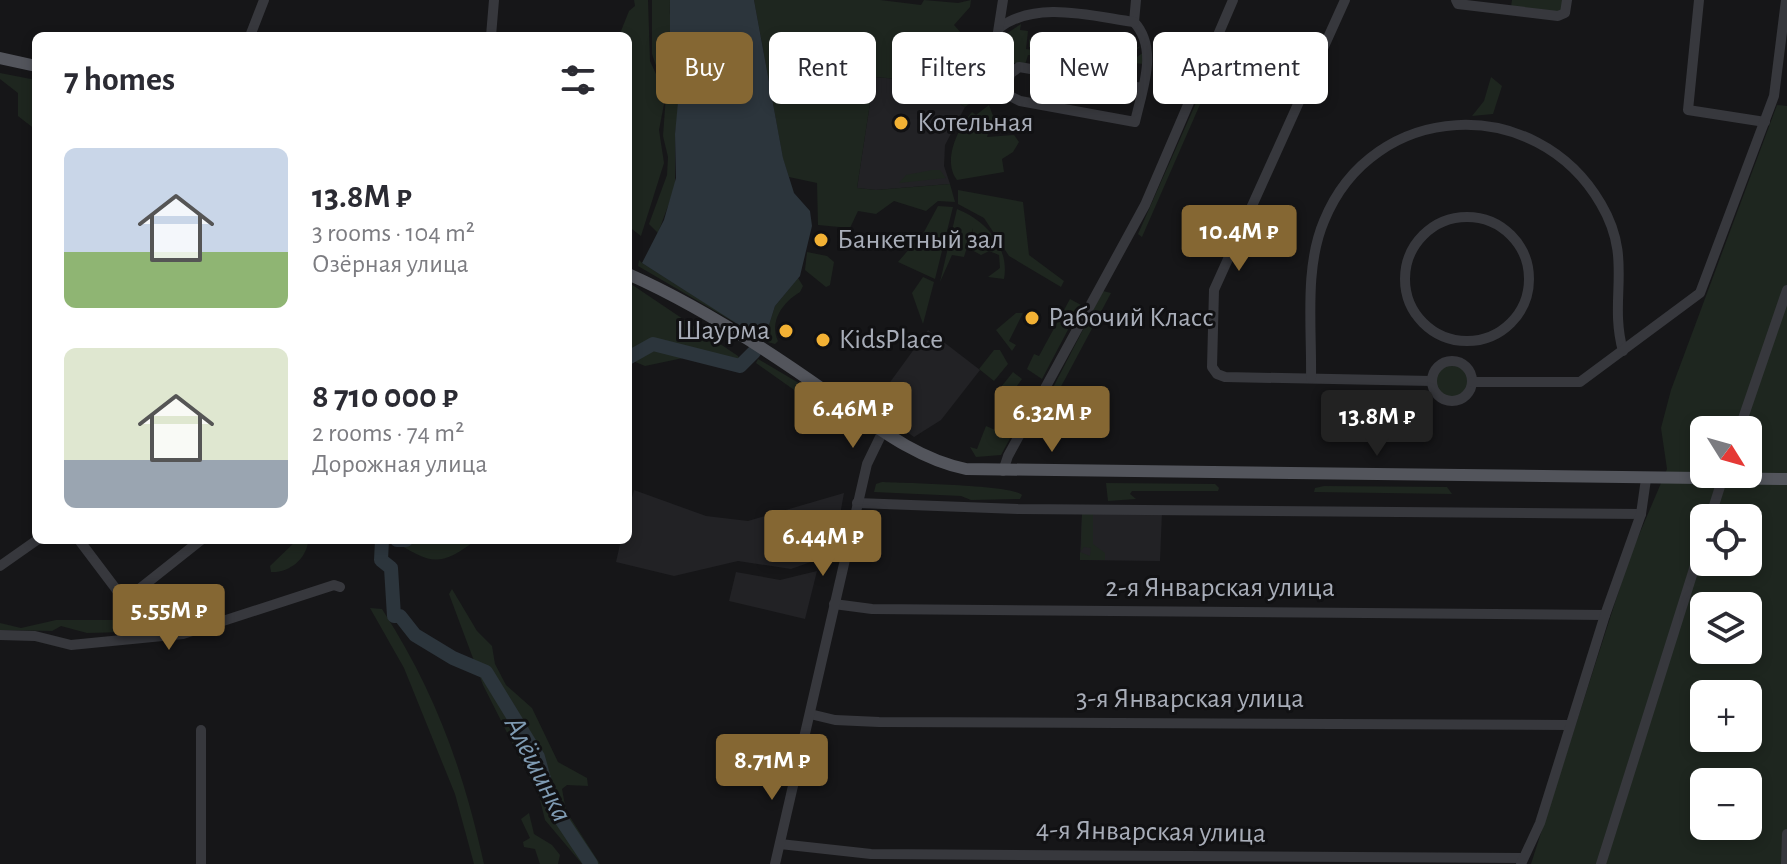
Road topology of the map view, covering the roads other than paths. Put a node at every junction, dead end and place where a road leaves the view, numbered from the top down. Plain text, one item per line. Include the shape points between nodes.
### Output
1 (264, 0) edge
2 (494, 0) edge
3 (1003, 0) edge
4 (1023, 0) edge
5 (1136, 0) edge
6 (1233, 0) edge
7 (1345, 0) edge
8 (1456, 0) edge
9 (1567, 0) edge
10 (1699, 0) edge
11 (1786, 0) edge
12 (1021, 14) junction
13 (1134, 22) junction
14 (999, 28) junction
15 (252, 32) edge
16 (491, 32) edge
17 (998, 32) edge
18 (0, 60) edge
19 (32, 65) edge
20 (1142, 88) junction
21 (1765, 122) junction
22 (632, 276) edge
23 (1787, 290) edge
24 (1450, 339) junction
25 (1468, 341) junction
26 (1623, 351) junction
27 (1446, 362) junction
28 (1463, 365) junction
29 (1311, 378) junction
30 (1432, 381) junction
31 (1472, 382) junction
32 (1744, 416) edge
33 (883, 431) junction
34 (1003, 471) junction
35 (1646, 479) junction
36 (1787, 479) edge
37 (1690, 480) edge
38 (1762, 480) edge
39 (857, 503) junction
40 (1641, 514) junction
41 (32, 544) edge
42 (82, 544) edge
43 (196, 544) edge
44 (0, 566) edge
45 (1692, 576) edge
46 (340, 587) dead end
47 (834, 604) junction
48 (1605, 615) junction
49 (0, 635) edge
50 (810, 714) junction
51 (1570, 725) junction
52 (201, 730) dead end
53 (1787, 834) edge
54 (780, 844) junction
55 (1522, 861) edge
56 (201, 864) edge
57 (775, 864) edge
58 (1601, 864) edge
59 (1786, 864) edge

1 - 15 street
2 - 16 street
3 - 14 street
4 - 12 street
5 - 13 street
6 - 34 street via 1142,211
7 - 29 street via 1211,297 1212,367 1217,374
8 - 9 street via 1558,16 1564,14
10 - 21 street via 1688,110
11 - 21 street via 1774,96
12 - 13 street via 1039,10
12 - 14 street
13 - 20 street via 1147,44
14 - 17 street
18 - 19 main road
20 - 20 street via 1135,122 1006,94 1010,74 1019,67
21 - 26 street via 1700,293
22 - 33 main road via 798,373
23 - 32 street
24 - 25 street
24 - 25 street via 1431,331 1414,313 1405,291 1405,267 1415,244 1432,227 1454,218 1479,217 1517,241 1529,282 1524,304 1512,322 1495,335
24 - 27 street
25 - 28 street
26 - 29 street via 1619,248 1590,186 1548,148 1517,132 1481,124 1453,125 1390,145 1336,196 1315,251
26 - 31 street via 1580,382
27 - 28 street
27 - 30 street via 1437,367
28 - 31 street
29 - 30 street
30 - 31 street via 1437,395 1451,401 1465,396
33 - 34 main road via 938,461
33 - 39 street via 869,454
34 - 35 main road
35 - 37 main road
35 - 40 street
36 - 38 main road
39 - 40 street
39 - 47 street
40 - 48 street
41 - 44 street
42 - 43 street via 128,598
45 - 58 street
46 - 49 street via 183,634 71,645
47 - 48 street, 2-я Январская улица via 872,609
47 - 50 street
48 - 51 street
50 - 51 street, 3-я Январская улица via 879,722
50 - 54 street
51 - 55 street via 1540,823
52 - 56 street
53 - 59 street
54 - 55 street, 4-я Январская улица via 871,854
54 - 57 street

